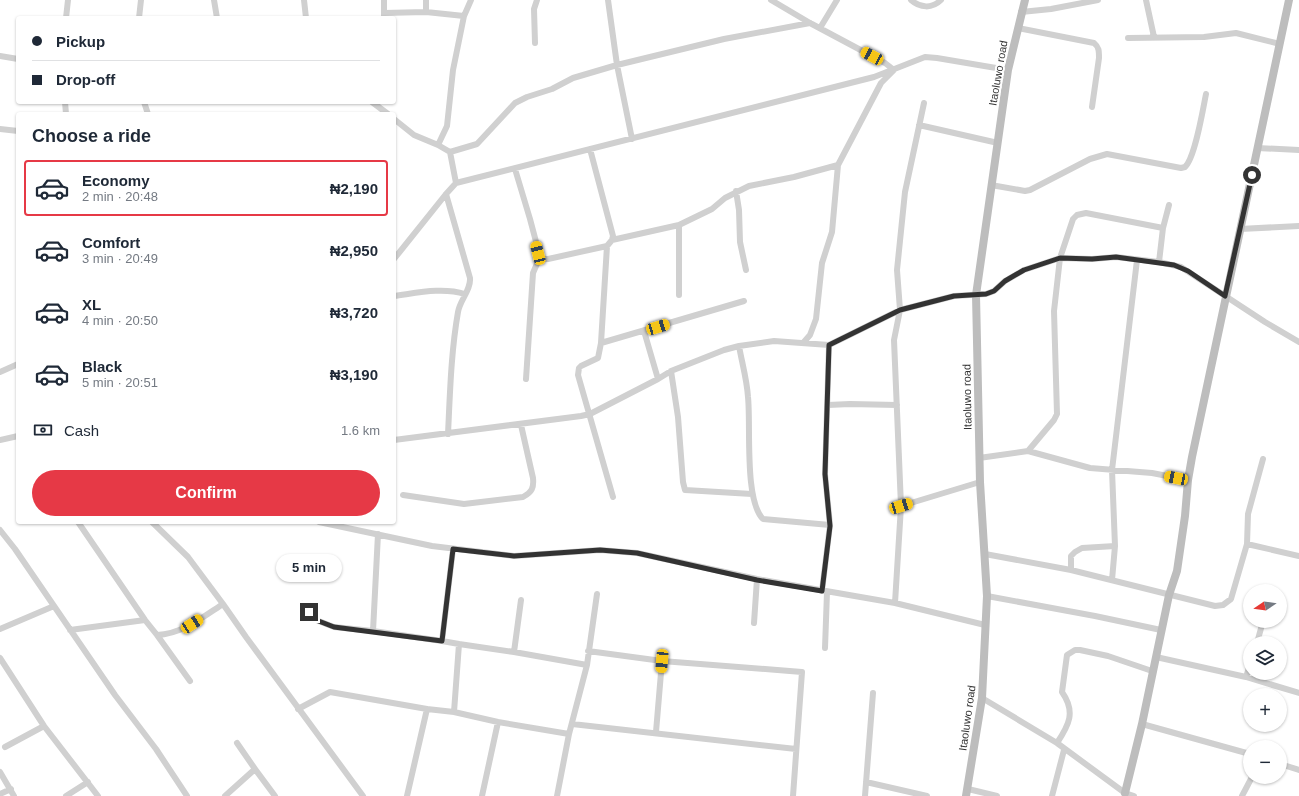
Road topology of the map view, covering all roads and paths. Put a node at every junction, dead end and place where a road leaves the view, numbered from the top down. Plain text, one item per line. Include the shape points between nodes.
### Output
1 (68, 0) edge
2 (141, 0) edge
3 (214, 0) edge
4 (304, 0) edge
5 (384, 0) edge
6 (426, 0) edge
7 (471, 0) edge
8 (537, 0) edge
9 (608, 0) edge
10 (770, 0) edge
11 (837, 0) edge
12 (911, 0) edge
13 (941, 0) edge
14 (1025, 0) edge
15 (1098, 0) edge
16 (1146, 0) edge
17 (1289, 0) edge
18 (426, 12) junction
19 (1021, 12) junction
20 (384, 15) edge
21 (66, 16) edge
22 (139, 16) edge
23 (217, 16) edge
24 (306, 16) edge
25 (464, 16) junction
26 (810, 23) junction
27 (820, 28) junction
28 (1018, 28) junction
29 (1154, 37) junction
30 (1128, 38) dead end
31 (535, 43) dead end
32 (1280, 44) junction
33 (0, 56) edge
34 (16, 59) edge
35 (616, 65) junction
36 (894, 70) junction
37 (1008, 70) junction
38 (1206, 94) dead end
39 (924, 103) dead end
40 (379, 104) edge
41 (1092, 107) dead end
42 (386, 112) edge
43 (396, 121) edge
44 (919, 125) junction
45 (0, 129) edge
46 (16, 131) edge
47 (632, 139) junction
48 (998, 143) junction
49 (438, 145) junction
50 (1258, 148) junction
51 (590, 149) junction
52 (1299, 150) edge
53 (450, 152) junction
54 (838, 165) junction
55 (515, 169) junction
56 (456, 183) junction
57 (992, 186) junction
58 (736, 191) junction
59 (446, 194) junction
60 (1169, 205) dead end
61 (679, 225) junction
62 (1299, 226) edge
63 (1163, 228) junction
64 (1240, 229) junction
65 (612, 240) junction
66 (607, 246) junction
67 (396, 256) edge
68 (1060, 258) junction
69 (539, 259) junction
70 (1137, 260) junction
71 (1159, 262) junction
72 (746, 270) dead end
73 (464, 294) junction
74 (679, 295) dead end
75 (976, 295) junction
76 (396, 296) edge
77 (1225, 296) junction
78 (744, 301) dead end
79 (900, 310) junction
80 (644, 331) junction
81 (1299, 342) edge
82 (602, 343) junction
83 (803, 343) junction
84 (829, 345) junction
85 (740, 346) junction
86 (16, 365) edge
87 (671, 371) junction
88 (0, 372) edge
89 (526, 379) dead end
90 (658, 379) junction
91 (828, 405) junction
92 (896, 406) junction
93 (590, 414) junction
94 (521, 425) junction
95 (448, 434) junction
96 (16, 436) edge
97 (0, 440) edge
98 (396, 440) edge
99 (1028, 451) junction
100 (979, 458) junction
101 (1263, 459) dead end
102 (1112, 470) junction
103 (1188, 480) junction
104 (980, 482) junction
105 (752, 494) junction
106 (403, 495) dead end
107 (613, 497) dead end
108 (901, 506) junction
109 (79, 524) edge
110 (154, 524) edge
111 (329, 524) edge
112 (830, 526) junction
113 (0, 530) edge
114 (378, 534) junction
115 (1247, 544) junction
116 (1115, 546) junction
117 (453, 549) junction
118 (985, 554) junction
119 (1299, 556) edge
120 (1071, 570) junction
121 (757, 580) junction
122 (1112, 580) junction
123 (825, 592) junction
124 (597, 594) dead end
125 (1169, 595) junction
126 (987, 596) junction
127 (521, 600) dead end
128 (895, 603) junction
129 (223, 604) junction
130 (302, 604) dead end
131 (54, 606) junction
132 (145, 620) junction
133 (754, 623) dead end
134 (985, 625) junction
135 (0, 629) edge
136 (70, 630) junction
137 (1161, 630) junction
138 (373, 631) junction
139 (157, 635) junction
140 (442, 641) junction
141 (460, 644) junction
142 (825, 648) dead end
143 (588, 651) junction
144 (514, 652) junction
145 (1156, 657) junction
146 (0, 658) edge
147 (662, 661) junction
148 (587, 665) junction
149 (1152, 671) junction
150 (1243, 676) edge
151 (1256, 680) edge
152 (190, 681) dead end
153 (874, 693) dead end
154 (1299, 693) edge
155 (982, 698) junction
156 (298, 709) junction
157 (427, 709) junction
158 (454, 712) junction
159 (498, 722) junction
160 (572, 724) junction
161 (1142, 724) junction
162 (44, 726) junction
163 (656, 732) junction
164 (569, 734) junction
165 (237, 742) dead end
166 (1056, 743) junction
167 (5, 747) dead end
168 (796, 749) junction
169 (1064, 750) junction
170 (1243, 752) edge
171 (1287, 766) edge
172 (255, 770) junction
173 (1299, 770) edge
174 (0, 772) edge
175 (88, 782) junction
176 (866, 782) junction
177 (1248, 784) edge
178 (11, 789) junction
179 (967, 793) edge
180 (1125, 793) junction
181 (0, 794) edge
182 (14, 796) edge
183 (66, 796) edge
184 (98, 796) edge
185 (188, 796) edge
186 (225, 796) edge
187 (275, 796) edge
188 (362, 796) edge
189 (407, 796) edge
190 (482, 796) edge
191 (557, 796) edge
192 (793, 796) edge
193 (865, 796) edge
194 (927, 796) edge
195 (997, 796) edge
196 (1052, 796) edge
197 (1134, 796) edge
198 (1242, 796) edge

1 - 21 street
2 - 22 street
3 - 23 street
4 - 24 street
5 - 20 street
6 - 18 street
7 - 25 street
8 - 31 street via 534,9
9 - 35 street
10 - 26 street
11 - 27 street
12 - 13 street via 922,7 935,5
14 - 19 street, Itaoluwo road
15 - 19 street
16 - 29 street
17 - 32 street
18 - 20 street
18 - 25 street
19 - 28 street, Itaoluwo road
25 - 49 street via 452,70 447,126
26 - 27 street
26 - 35 street via 724,39
27 - 36 street
28 - 37 street, Itaoluwo road
28 - 41 street via 1094,43 1097,46 1099,58
29 - 30 street
29 - 32 street via 1204,37 1236,33
32 - 50 street
33 - 34 street
35 - 47 street
35 - 53 street via 574,78 520,100 477,144
36 - 37 street via 925,57
36 - 47 street
36 - 54 street via 881,83
37 - 48 street, Itaoluwo road
38 - 57 street via 1200,126 1190,160 1185,167 1107,154 1090,159 1030,190
39 - 44 street
40 - 42 street
43 - 49 street via 414,135
44 - 48 street
44 - 79 street via 904,200 897,270
45 - 46 street
47 - 51 street
48 - 57 street, Itaoluwo road
49 - 53 street
50 - 52 street
50 - 64 street
51 - 55 street
51 - 65 street via 613,232
53 - 56 street
54 - 58 street
54 - 83 street via 832,232 822,263 816,319 810,335
55 - 56 street
55 - 69 street
56 - 59 street
57 - 75 street, Itaoluwo road
58 - 61 street via 712,209
58 - 72 street via 740,242
59 - 67 street
59 - 73 street via 470,278 470,284
60 - 63 street
61 - 65 street
61 - 74 street
62 - 64 street
63 - 68 street via 1086,213 1078,215 1073,218
63 - 71 street
64 - 77 street
65 - 66 street
66 - 69 street
66 - 82 street
68 - 70 street via 1116,257
68 - 75 street via 1024,270 994,291
68 - 99 street via 1054,311 1057,414
69 - 89 street via 533,273
70 - 71 street
70 - 102 street
71 - 77 street via 1181,267
73 - 76 street via 456,291 429,291
73 - 95 street via 458,310 453,345
75 - 79 street via 954,296
75 - 100 street, Itaoluwo road
77 - 81 street
77 - 103 street
78 - 80 street
79 - 84 street
79 - 92 street via 894,340
80 - 82 street
80 - 90 street
82 - 93 street via 598,358 581,366 578,372
83 - 84 street
83 - 85 street via 774,341
84 - 91 street
85 - 87 street
85 - 105 street via 748,397
86 - 88 street
87 - 90 street
87 - 105 street via 685,490
90 - 93 street
91 - 92 street
91 - 112 street via 825,474
92 - 108 street
93 - 94 street
93 - 107 street
94 - 95 street
94 - 106 street via 534,486 531,492 523,497 464,504
95 - 98 street
96 - 97 street
99 - 100 street
99 - 102 street via 1090,468
100 - 104 street, Itaoluwo road
101 - 115 street via 1248,514
102 - 103 street via 1152,473
102 - 116 street
103 - 125 street via 1177,571
104 - 108 street
104 - 118 street, Itaoluwo road
105 - 112 street via 763,520
108 - 128 street
109 - 132 street
110 - 129 street via 188,557
111 - 114 street
112 - 123 street
113 - 131 street
114 - 117 street
114 - 138 street
115 - 119 street
115 - 125 street via 1231,598 1223,605 1215,606
116 - 120 street via 1078,550 1071,556
116 - 122 street
117 - 121 street via 514,556 600,550 637,553
117 - 140 street
118 - 120 street
118 - 126 street, Itaoluwo road
120 - 122 street
121 - 123 street
121 - 133 street
122 - 125 street
123 - 128 street
123 - 142 street
124 - 143 street
125 - 137 street
126 - 134 street, Itaoluwo road
126 - 137 street
127 - 144 street
128 - 134 street
129 - 139 street via 192,624 168,635
129 - 156 street
130 - 138 street via 316,620 334,627
131 - 135 street
131 - 136 street
132 - 136 street
132 - 139 street
134 - 155 street, Itaoluwo road
136 - 185 street
137 - 145 street
138 - 140 street
139 - 152 street
140 - 141 street
141 - 144 street
141 - 158 street
143 - 147 street
143 - 148 street
144 - 148 street
145 - 149 street
145 - 150 street
146 - 162 street
147 - 163 street
147 - 168 street via 802,672
148 - 160 street
149 - 161 street
149 - 166 street via 1108,656 1080,650 1070,652 1067,655 1062,692 1069,702 1070,719
151 - 154 street
153 - 176 street
155 - 166 street
155 - 179 street, Itaoluwo road
156 - 157 street via 330,692
156 - 188 street
157 - 158 street
157 - 189 street
158 - 159 street
159 - 164 street
159 - 190 street
160 - 163 street
160 - 164 street
161 - 170 street
161 - 180 street
162 - 167 street
162 - 175 street
163 - 168 street
164 - 191 street
165 - 172 street
166 - 169 street
168 - 192 street
169 - 180 street
169 - 196 street
171 - 173 street
172 - 186 street
172 - 187 street
174 - 178 street
175 - 183 street
175 - 184 street
176 - 193 street
176 - 194 street
177 - 198 street
178 - 181 street
178 - 182 street
179 - 195 street
180 - 197 street

